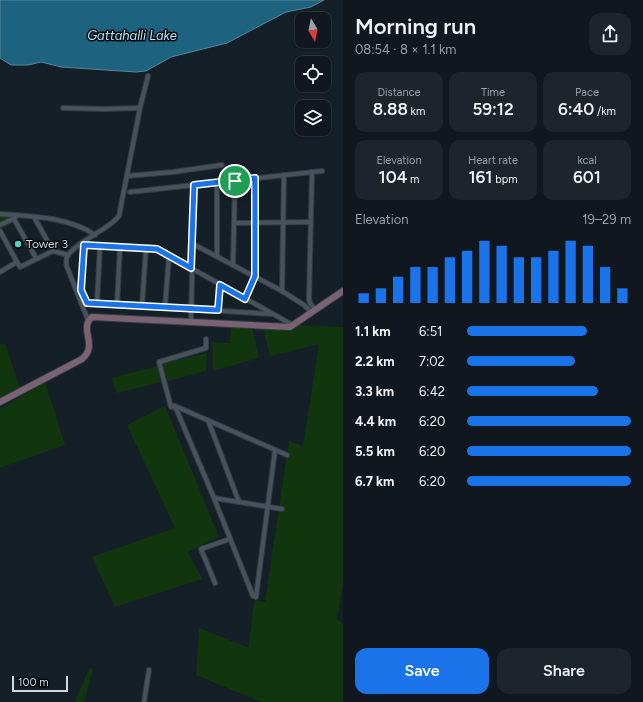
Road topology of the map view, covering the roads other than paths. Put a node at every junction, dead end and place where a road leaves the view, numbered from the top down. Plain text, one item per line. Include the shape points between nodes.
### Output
1 (148, 76) dead end
2 (63, 108) dead end
3 (140, 108) junction
4 (222, 165) dead end
5 (233, 171) dead end
6 (322, 171) dead end
7 (312, 172) junction
8 (284, 175) junction
9 (127, 176) junction
10 (255, 178) junction
11 (235, 181) junction
12 (217, 183) junction
13 (194, 185) junction
14 (130, 192) dead end
15 (0, 214) edge
16 (21, 216) junction
17 (34, 217) junction
18 (14, 219) junction
19 (283, 222) junction
20 (311, 222) junction
21 (234, 223) junction
22 (256, 223) junction
23 (0, 225) edge
24 (0, 231) edge
25 (95, 234) junction
26 (193, 244) junction
27 (100, 246) junction
28 (120, 247) junction
29 (146, 248) junction
30 (53, 250) junction
31 (66, 255) junction
32 (169, 256) junction
33 (217, 256) junction
34 (36, 258) junction
35 (17, 262) junction
36 (233, 265) junction
37 (191, 268) junction
38 (1, 270) edge
39 (255, 276) junction
40 (220, 285) junction
41 (282, 291) junction
42 (343, 291) edge
43 (245, 299) junction
44 (97, 304) junction
45 (118, 305) junction
46 (142, 306) junction
47 (165, 308) junction
48 (191, 309) junction
49 (218, 310) junction
50 (313, 311) junction
51 (272, 314) junction
52 (88, 320) junction
53 (191, 322) junction
54 (291, 324) dead end
55 (206, 339) dead end
56 (0, 402) edge
57 (175, 406) junction
58 (208, 420) junction
59 (275, 450) junction
60 (287, 455) dead end
61 (214, 498) junction
62 (239, 502) junction
63 (267, 507) junction
64 (282, 509) dead end
65 (230, 539) junction
66 (215, 583) dead end
67 (149, 670) dead end
68 (144, 702) edge

1 - 3 street
2 - 3 street
3 - 9 street
4 - 9 street
5 - 11 street
6 - 7 street
7 - 8 street
7 - 20 street
8 - 10 street
8 - 19 street
9 - 25 street via 119,218
10 - 11 street
10 - 22 street
11 - 12 street
11 - 21 street
12 - 13 street
12 - 33 street
13 - 14 street
13 - 26 street
15 - 16 street
16 - 17 street
16 - 18 street
17 - 25 street via 74,224
17 - 30 street
18 - 23 street
18 - 34 street
19 - 20 street
19 - 22 street
19 - 41 street
20 - 50 street via 309,299
21 - 22 street
21 - 36 street
22 - 39 street
24 - 35 street
25 - 31 street
26 - 33 street
26 - 37 street
27 - 28 street
27 - 44 street
27 - 44 street via 83,246 81,290 87,303
28 - 29 street
28 - 45 street
29 - 32 street via 157,249
29 - 46 street
30 - 31 street
30 - 34 street
31 - 52 street via 67,267
32 - 37 street
32 - 47 street
33 - 36 street
34 - 35 street via 20,267
35 - 38 street
36 - 39 street
37 - 40 street
37 - 48 street
39 - 41 street
39 - 43 street
40 - 43 street
40 - 49 street
41 - 50 street
42 - 50 street
43 - 51 street
44 - 45 street
45 - 46 street
46 - 47 street
47 - 48 street
48 - 49 street
48 - 53 street
49 - 51 street
50 - 53 street via 290,327
51 - 54 street
52 - 53 street via 92,317 104,317
52 - 56 street via 90,348 82,359
55 - 57 street via 206,348 159,362 172,407
57 - 58 street
57 - 61 street
58 - 59 street
58 - 62 street
59 - 60 street
59 - 63 street
61 - 62 street
61 - 65 street
62 - 63 street
63 - 64 street
63 - 65 street via 256,597 253,596
65 - 66 street via 201,549
67 - 68 street

